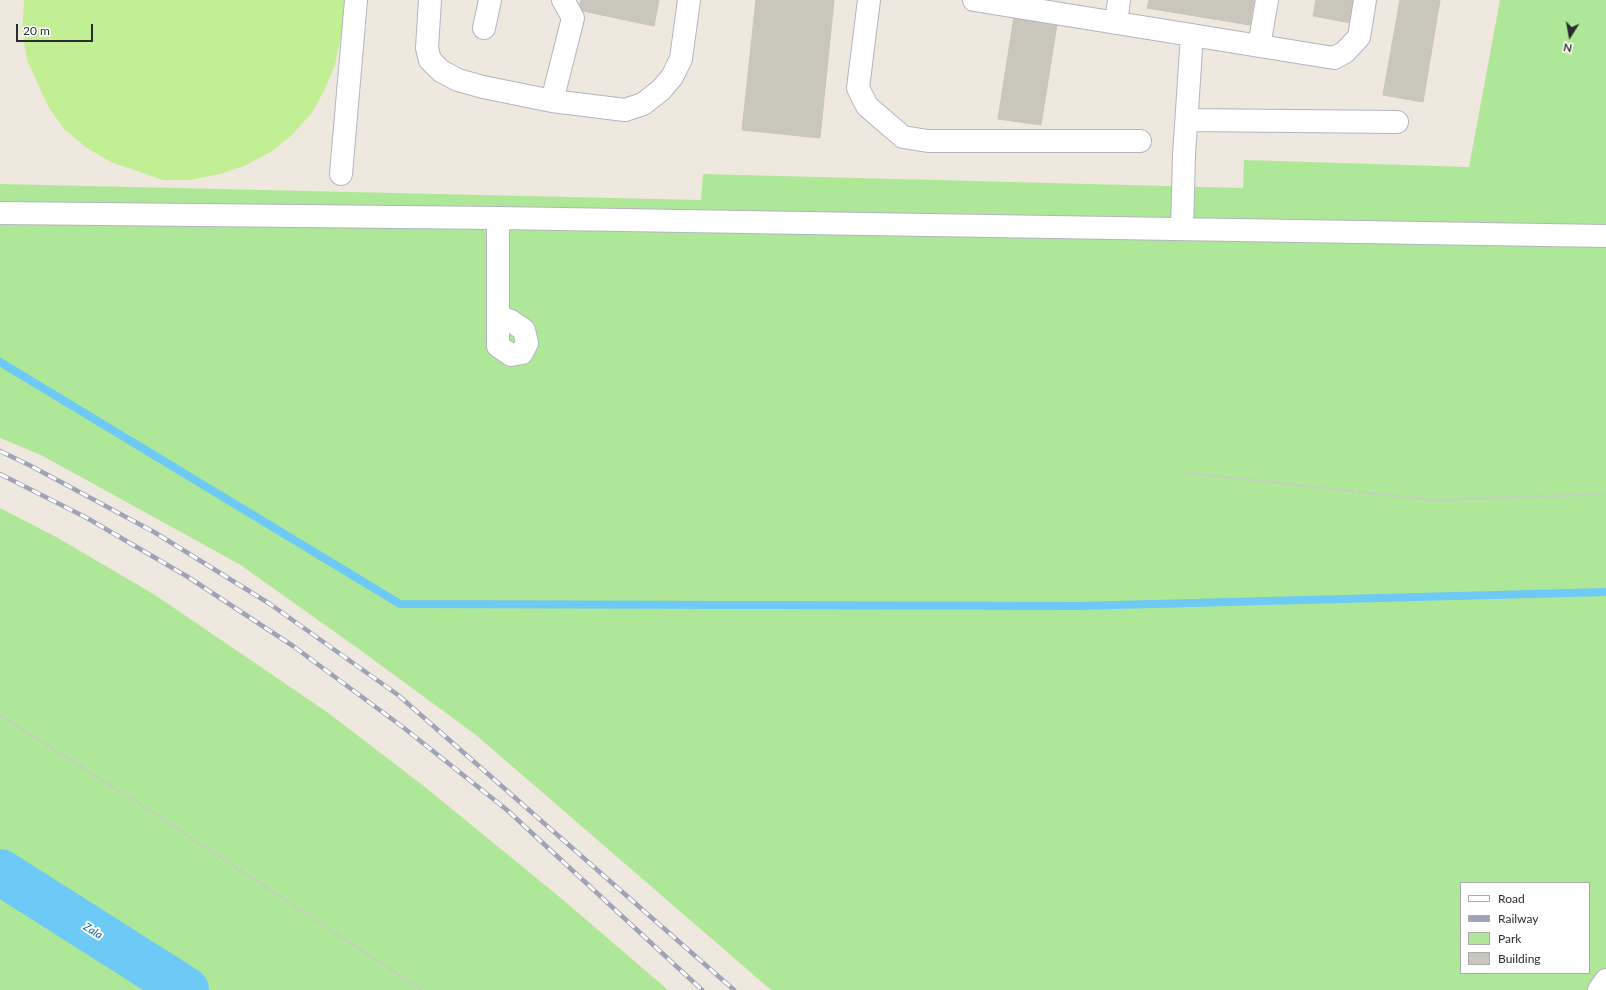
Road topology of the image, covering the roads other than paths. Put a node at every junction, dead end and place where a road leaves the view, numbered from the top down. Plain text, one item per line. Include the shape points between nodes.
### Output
1 (356, 0) edge
2 (430, 0) edge
3 (490, 0) edge
4 (563, 0) edge
5 (689, 0) edge
6 (869, 0) edge
7 (974, 0) edge
8 (1119, 0) edge
9 (1267, 0) edge
10 (1365, 0) edge
11 (1116, 23) junction
12 (484, 28) dead end
13 (1192, 35) junction
14 (1259, 46) junction
15 (552, 101) junction
16 (1186, 120) junction
17 (1397, 122) dead end
18 (1140, 141) dead end
19 (341, 174) dead end
20 (0, 213) edge
21 (498, 218) junction
22 (1182, 229) junction
23 (1606, 236) edge
24 (498, 316) dead end
25 (1606, 980) edge
26 (1599, 990) edge

1 - 19 street
2 - 15 street via 426,48 430,60 441,71 458,80 483,87
3 - 12 street
4 - 15 street via 573,18
5 - 15 street via 681,59 672,78 643,104 625,110
6 - 18 street via 858,88 867,106 903,137 928,141
7 - 11 street
8 - 11 street
9 - 14 street
10 - 14 street via 1359,37 1345,52 1334,58
11 - 13 street
13 - 14 street
13 - 16 street
16 - 17 street
16 - 22 street
20 - 21 street
21 - 22 street
21 - 24 street
22 - 23 street
25 - 26 street

